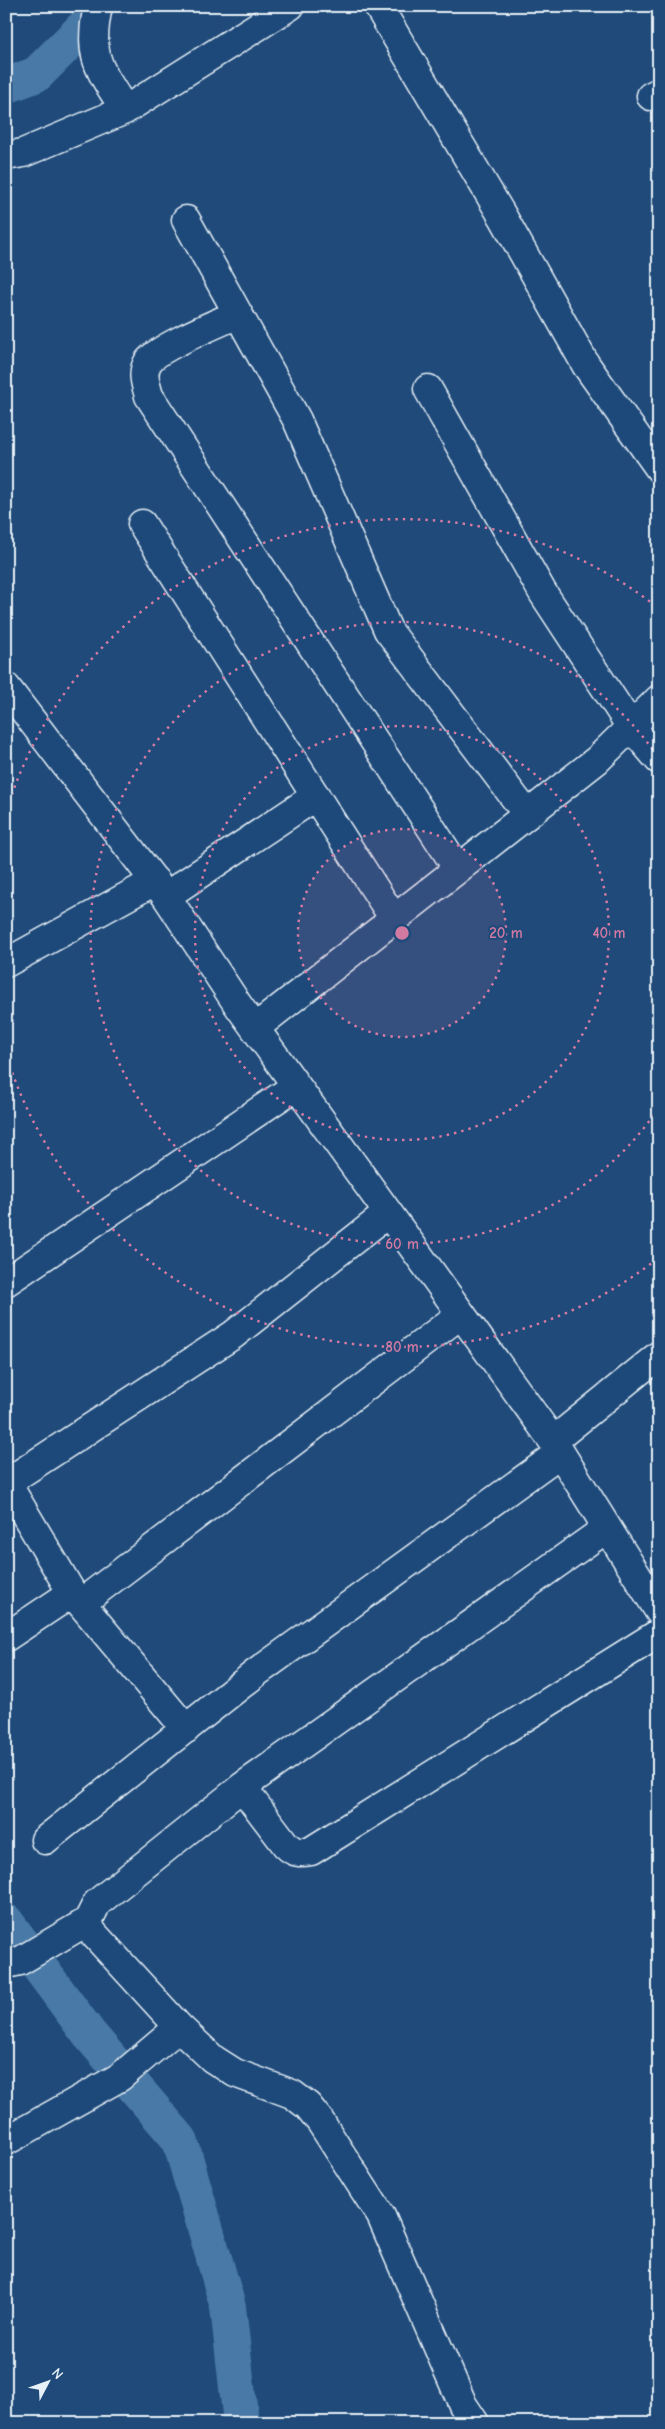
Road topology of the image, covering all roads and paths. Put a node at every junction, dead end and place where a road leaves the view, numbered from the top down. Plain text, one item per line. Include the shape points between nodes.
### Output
1 (98, 6) edge
2 (290, 6) edge
3 (378, 6) edge
4 (125, 110) junction
5 (6, 156) edge
6 (186, 220) dead end
7 (238, 314) junction
8 (428, 389) dead end
9 (659, 468) edge
10 (142, 524) dead end
11 (659, 699) edge
12 (11, 702) edge
13 (631, 727) junction
14 (659, 760) edge
15 (316, 796) junction
16 (527, 814) junction
17 (458, 868) junction
18 (161, 889) junction
19 (394, 919) junction
20 (6, 963) edge
21 (254, 1028) junction
22 (296, 1086) junction
23 (388, 1213) junction
24 (6, 1282) edge
25 (461, 1314) junction
26 (659, 1355) edge
27 (556, 1447) junction
28 (6, 1483) edge
29 (607, 1528) junction
30 (76, 1598) junction
31 (659, 1611) edge
32 (659, 1633) edge
33 (6, 1637) edge
34 (186, 1729) junction
35 (242, 1787) junction
36 (45, 1840) dead end
37 (88, 1921) junction
38 (13, 1962) edge
39 (179, 2027) junction
40 (6, 2141) edge
41 (475, 2423) edge

1 - 4 street via 93,30 97,65
2 - 4 street
3 - 9 street via 503,217 586,366
4 - 5 street via 23,153
6 - 7 street
7 - 16 street via 297,420 388,630
7 - 17 street via 148,361 143,376 150,396
8 - 13 street via 543,593
10 - 15 street
11 - 13 street
12 - 18 street
13 - 14 street
13 - 16 street via 597,760
15 - 18 street
15 - 19 street
16 - 17 street
17 - 19 street
18 - 20 street
18 - 21 street
19 - 21 street
21 - 22 street
22 - 23 street
22 - 24 street
23 - 25 street
23 - 28 street via 233,1334
25 - 27 street
25 - 30 street
26 - 27 street
27 - 29 street
27 - 34 street
28 - 30 street
29 - 31 street
29 - 35 street
30 - 33 street
30 - 34 street
32 - 35 street via 311,1852 292,1851
34 - 36 street
35 - 37 street via 98,1902
37 - 38 street
37 - 39 street via 92,1932
39 - 40 street via 120,2077
39 - 41 street via 213,2059 235,2073 292,2094 320,2121 382,2216 463,2405

